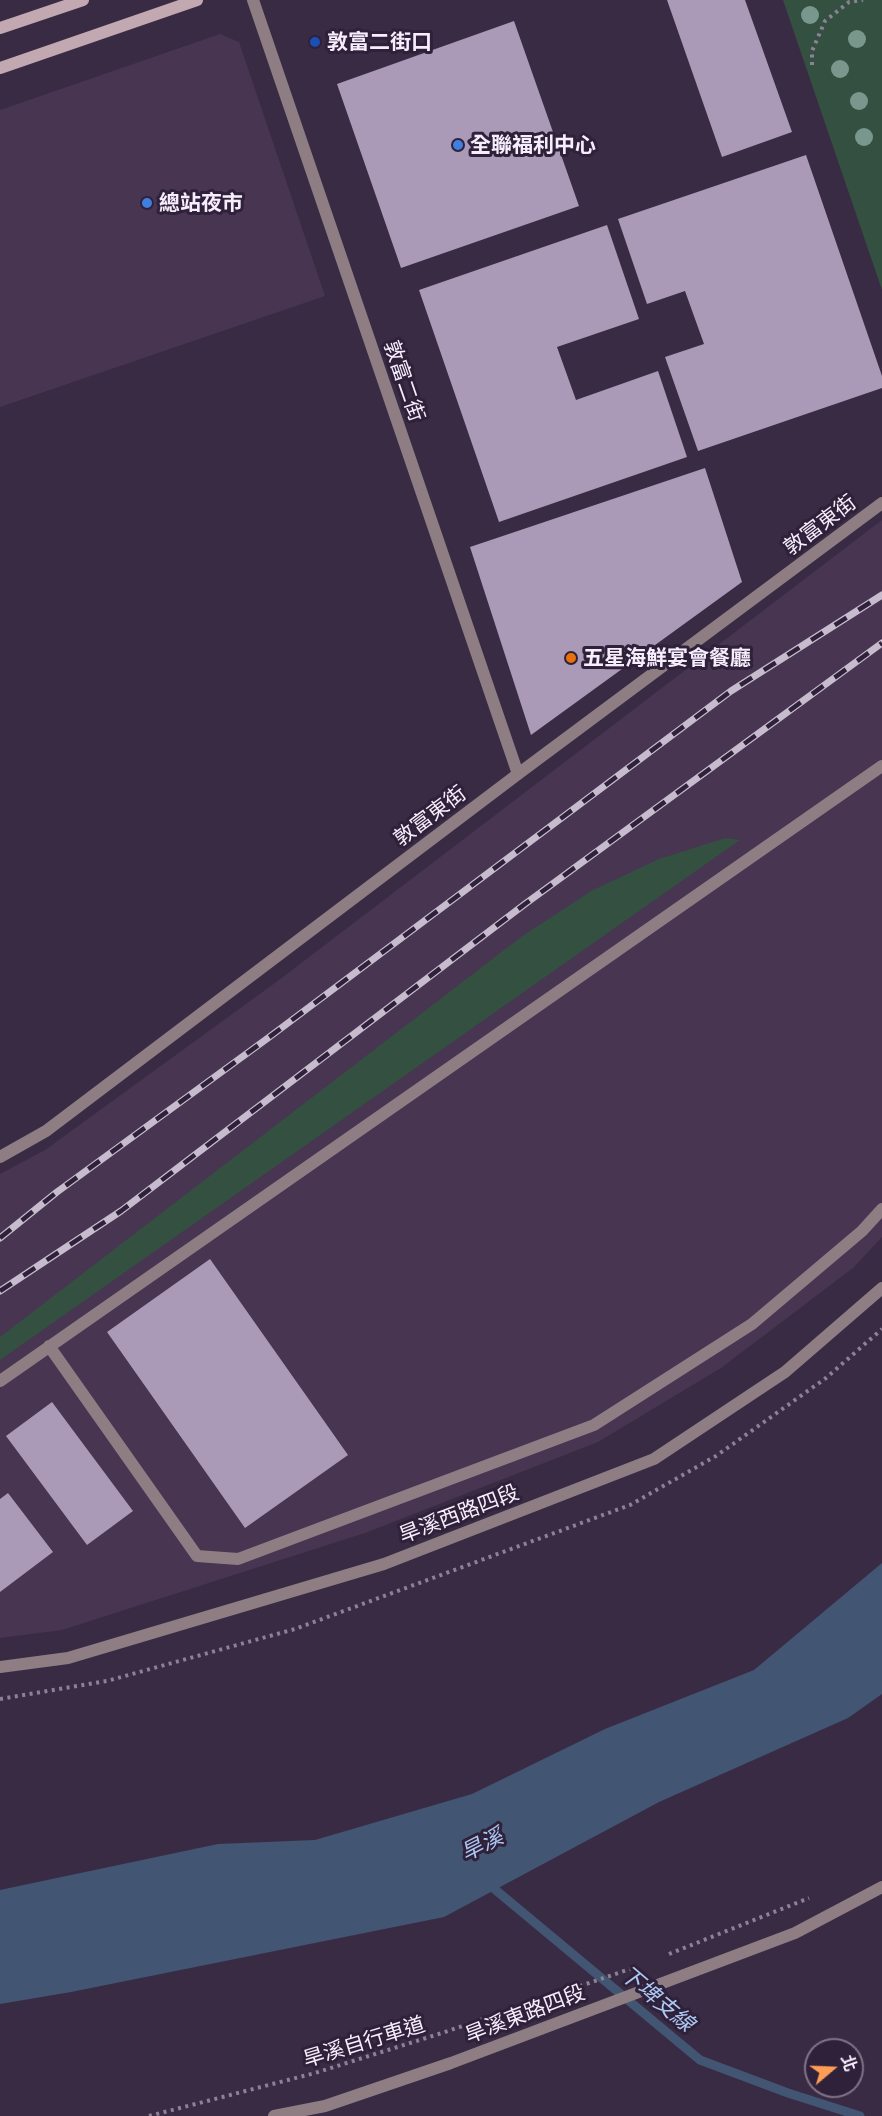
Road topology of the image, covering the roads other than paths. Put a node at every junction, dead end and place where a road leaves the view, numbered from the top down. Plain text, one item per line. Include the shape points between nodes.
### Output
1 (82, 0) edge
2 (197, 0) edge
3 (253, 0) edge
4 (0, 28) edge
5 (0, 68) edge
6 (882, 503) edge
7 (882, 766) edge
8 (518, 774) junction
9 (0, 1157) edge
10 (882, 1209) edge
11 (882, 1288) edge
12 (49, 1346) junction
13 (0, 1381) edge
14 (0, 1667) edge
15 (882, 1887) edge
16 (274, 2116) edge

1 - 4 street
2 - 5 street
3 - 8 street, 敦富二街
6 - 8 street, 敦富東街
7 - 12 street
8 - 9 street, 敦富東街 via 46,1131
10 - 12 street via 862,1231 752,1324 594,1425 238,1559 197,1556
11 - 14 street, 旱溪西路四段 via 785,1372 654,1459 384,1564 68,1658
12 - 13 street
15 - 16 street, 旱溪東路四段 via 795,1933 451,2063 325,2106

